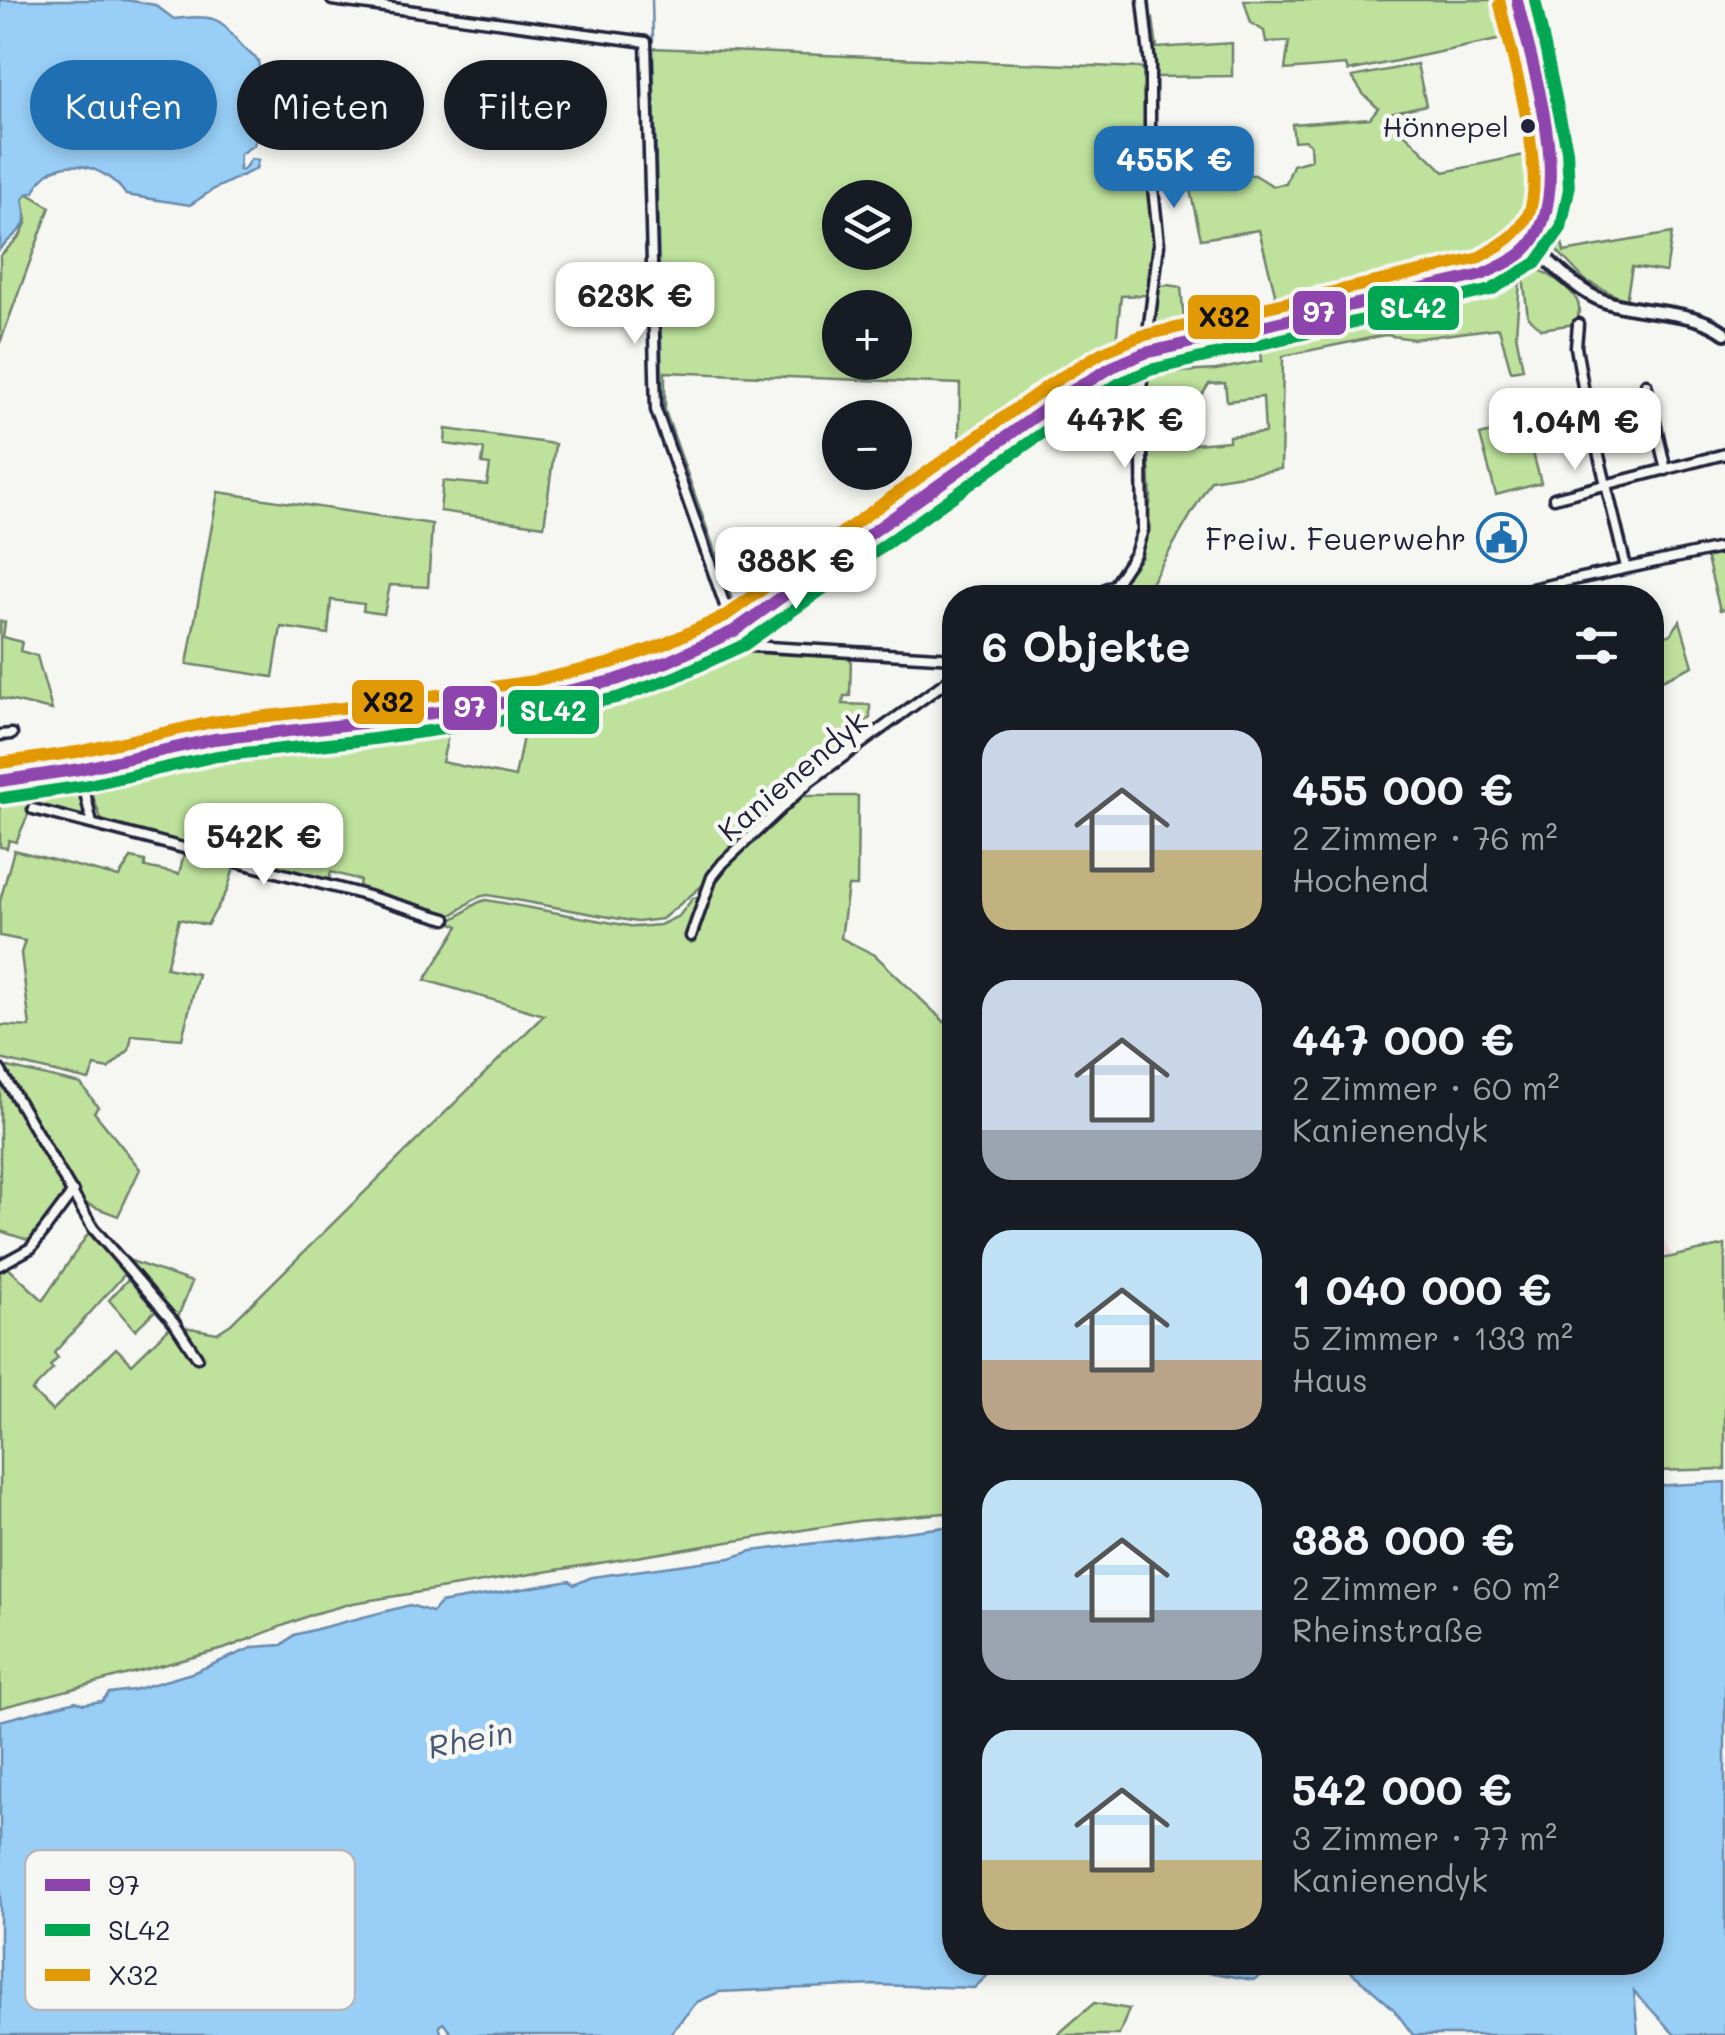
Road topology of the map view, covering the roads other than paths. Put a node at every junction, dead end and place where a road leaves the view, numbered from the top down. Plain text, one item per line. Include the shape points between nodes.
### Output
1 (332, 0) edge
2 (1143, 0) edge
3 (1517, 0) edge
4 (1530, 243) junction
5 (1578, 324) dead end
6 (1725, 333) edge
7 (1145, 353) junction
8 (1646, 384) dead end
9 (1585, 398) junction
10 (1524, 412) dead end
11 (1725, 454) edge
12 (1666, 470) junction
13 (1606, 484) junction
14 (1554, 498) dead end
15 (1725, 547) edge
16 (1626, 567) junction
17 (1114, 585) edge
18 (1547, 585) edge
19 (734, 631) junction
20 (942, 657) edge
21 (942, 685) edge
22 (12, 734) dead end
23 (0, 735) edge
24 (80, 770) junction
25 (0, 781) edge
26 (33, 809) dead end
27 (92, 824) junction
28 (446, 919) dead end
29 (691, 936) dead end
30 (0, 1070) edge
31 (73, 1192) junction
32 (0, 1265) edge
33 (197, 1358) dead end

1 - 19 street via 646,42 656,410
2 - 7 street via 1159,244
3 - 4 main road via 1552,187 1545,221
4 - 6 main road via 1596,298 1708,322
4 - 7 main road via 1482,275
5 - 9 street
7 - 17 street via 1143,530
7 - 19 main road via 1062,397
8 - 12 street
9 - 10 street
9 - 13 street
11 - 12 street
12 - 13 street
13 - 14 street
13 - 16 street
15 - 16 street
16 - 18 street
19 - 20 street via 749,646
19 - 24 main road via 616,680 554,694 214,740
21 - 29 street, Kanienendyk via 821,773 723,863
22 - 23 street
24 - 25 main road
24 - 27 street
26 - 27 street
27 - 28 street
30 - 31 street
31 - 32 street via 30,1248
31 - 33 street via 93,1228

